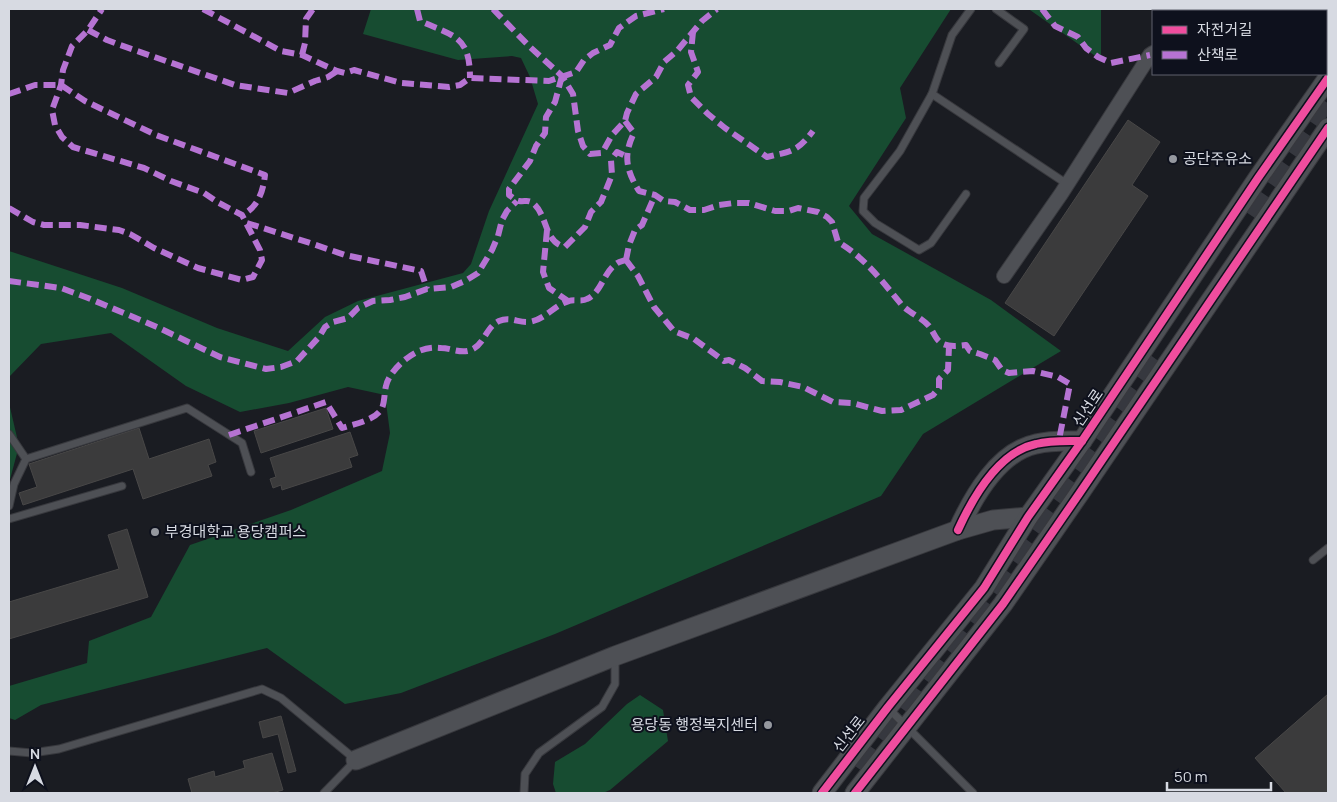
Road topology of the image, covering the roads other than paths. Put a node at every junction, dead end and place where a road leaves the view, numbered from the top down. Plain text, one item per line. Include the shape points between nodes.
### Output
1 (972, 9) edge
2 (996, 9) edge
3 (1152, 54) edge
4 (999, 62) dead end
5 (1328, 78) edge
6 (932, 94) junction
7 (1328, 128) edge
8 (1067, 184) junction
9 (966, 194) dead end
10 (1004, 276) dead end
11 (9, 434) edge
12 (1082, 441) junction
13 (26, 459) junction
14 (251, 472) dead end
15 (122, 486) dead end
16 (9, 506) edge
17 (1028, 517) junction
18 (9, 519) edge
19 (958, 530) junction
20 (1328, 548) edge
21 (1313, 560) dead end
22 (615, 656) junction
23 (888, 707) junction
24 (907, 727) junction
25 (9, 751) edge
26 (356, 760) junction
27 (324, 793) edge
28 (524, 793) edge
29 (822, 793) edge
30 (855, 793) edge
31 (973, 793) edge

1 - 6 lane via 952,35
2 - 4 lane via 1024,29
3 - 8 street
5 - 12 main road, 신선로
6 - 8 lane
6 - 9 lane via 900,151 864,198 863,211 919,250 931,243
7 - 24 main road via 1003,604
8 - 10 street
11 - 13 lane
12 - 17 main road, 신선로
12 - 19 main road via 1059,440 1021,449 984,483
13 - 14 lane via 187,408 242,443
13 - 16 lane via 14,484
15 - 18 lane
17 - 19 main road via 994,520
17 - 23 main road, 신선로 via 984,588
19 - 22 main road
20 - 21 lane
22 - 26 main road
22 - 28 lane via 615,684 602,707 539,754 525,774
23 - 24 lane
23 - 29 main road, 신선로
24 - 30 main road
24 - 31 lane
25 - 26 lane via 32,753 59,749 262,689 281,698
26 - 27 lane

